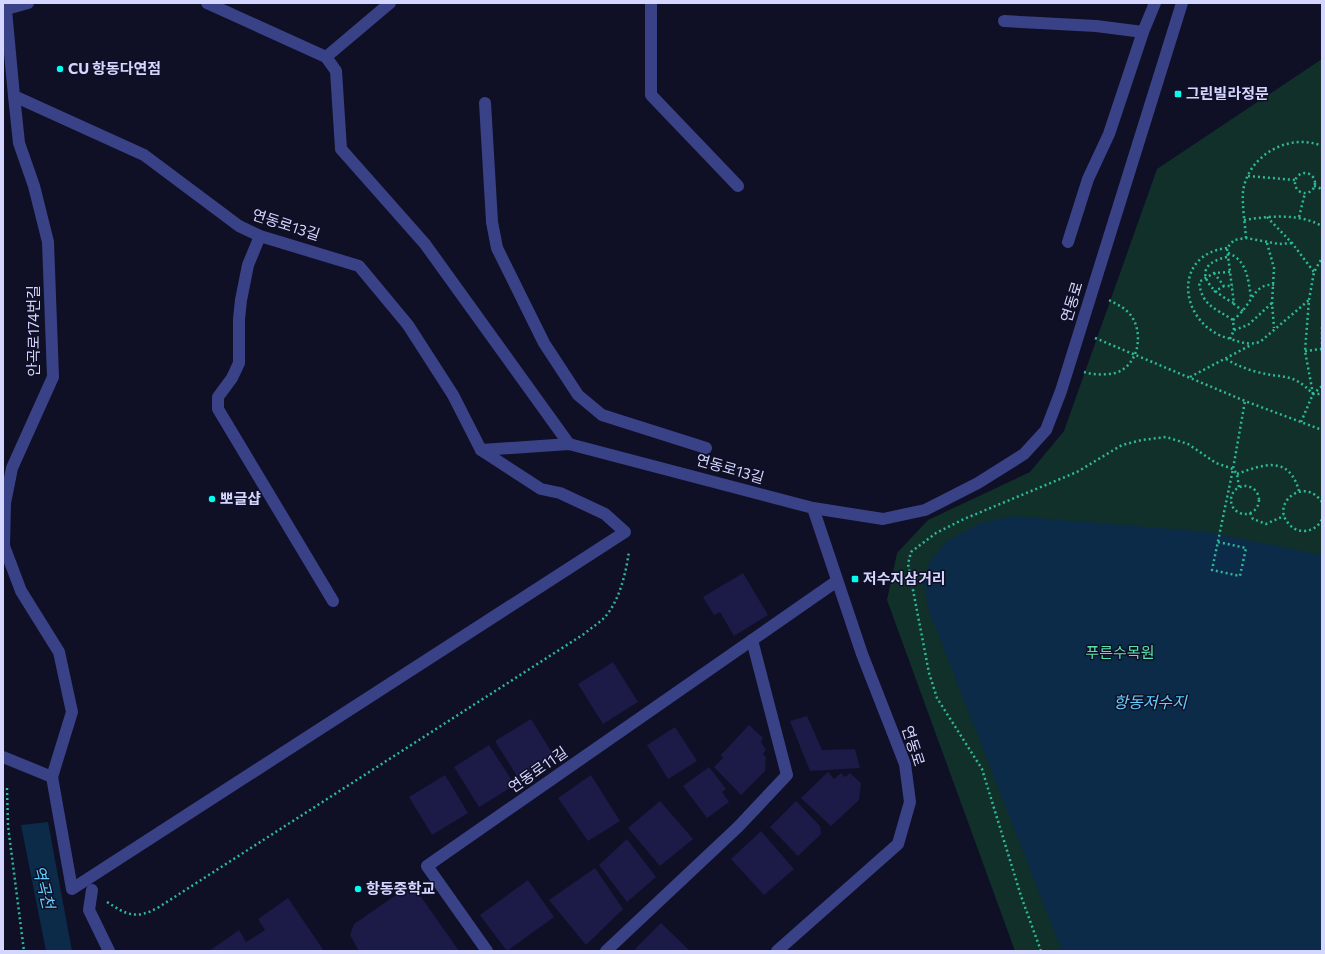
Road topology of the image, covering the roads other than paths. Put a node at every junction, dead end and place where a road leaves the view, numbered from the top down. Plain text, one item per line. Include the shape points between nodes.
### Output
1 (28, 3) edge
2 (207, 3) edge
3 (390, 3) edge
4 (651, 3) edge
5 (1154, 3) edge
6 (1182, 3) edge
7 (5, 10) edge
8 (1004, 21) dead end
9 (1143, 32) junction
10 (326, 57) junction
11 (14, 96) junction
12 (485, 103) dead end
13 (738, 186) dead end
14 (260, 236) junction
15 (1068, 242) dead end
16 (569, 444) junction
17 (706, 448) dead end
18 (481, 450) junction
19 (813, 508) junction
20 (883, 519) joint
21 (837, 581) junction
22 (333, 601) dead end
23 (752, 640) junction
24 (3, 757) edge
25 (52, 777) junction
26 (92, 890) road end
27 (109, 951) edge
28 (487, 951) edge
29 (606, 951) edge
30 (777, 951) edge

1 - 7 street
2 - 10 street
3 - 10 street
4 - 13 street via 651,95
5 - 9 street
6 - 20 street, 연동로 via 1080,332 1046,430 1024,454 978,482 925,510
7 - 11 street
8 - 9 street
9 - 15 street via 1109,134 1088,179
10 - 16 street via 336,71 341,149 425,244
11 - 14 street, 연동로13길 via 144,155 238,226
11 - 25 street, 안곡로174번길 via 19,143 34,186 48,242 53,377 12,468 5,503 4,546 21,591 59,652 72,712
12 - 17 street via 492,222 497,248 548,350 578,395 602,414
14 - 18 street, 연동로13길 via 360,266 408,325 453,395
14 - 22 street via 248,265 241,300 239,363 218,397 218,409
16 - 18 street, 연동로13길
16 - 19 street, 연동로13길
18 - 25 street via 542,489 560,493 605,514 625,532 72,889
19 - 20 street, 연동로13길
19 - 21 street, 연동로
21 - 23 street, 연동로11길
21 - 30 street, 연동로 via 905,764 910,802 898,844
23 - 28 street, 연동로11길 via 427,866
23 - 29 street via 787,775 738,827
24 - 25 street
26 - 27 street via 89,910

